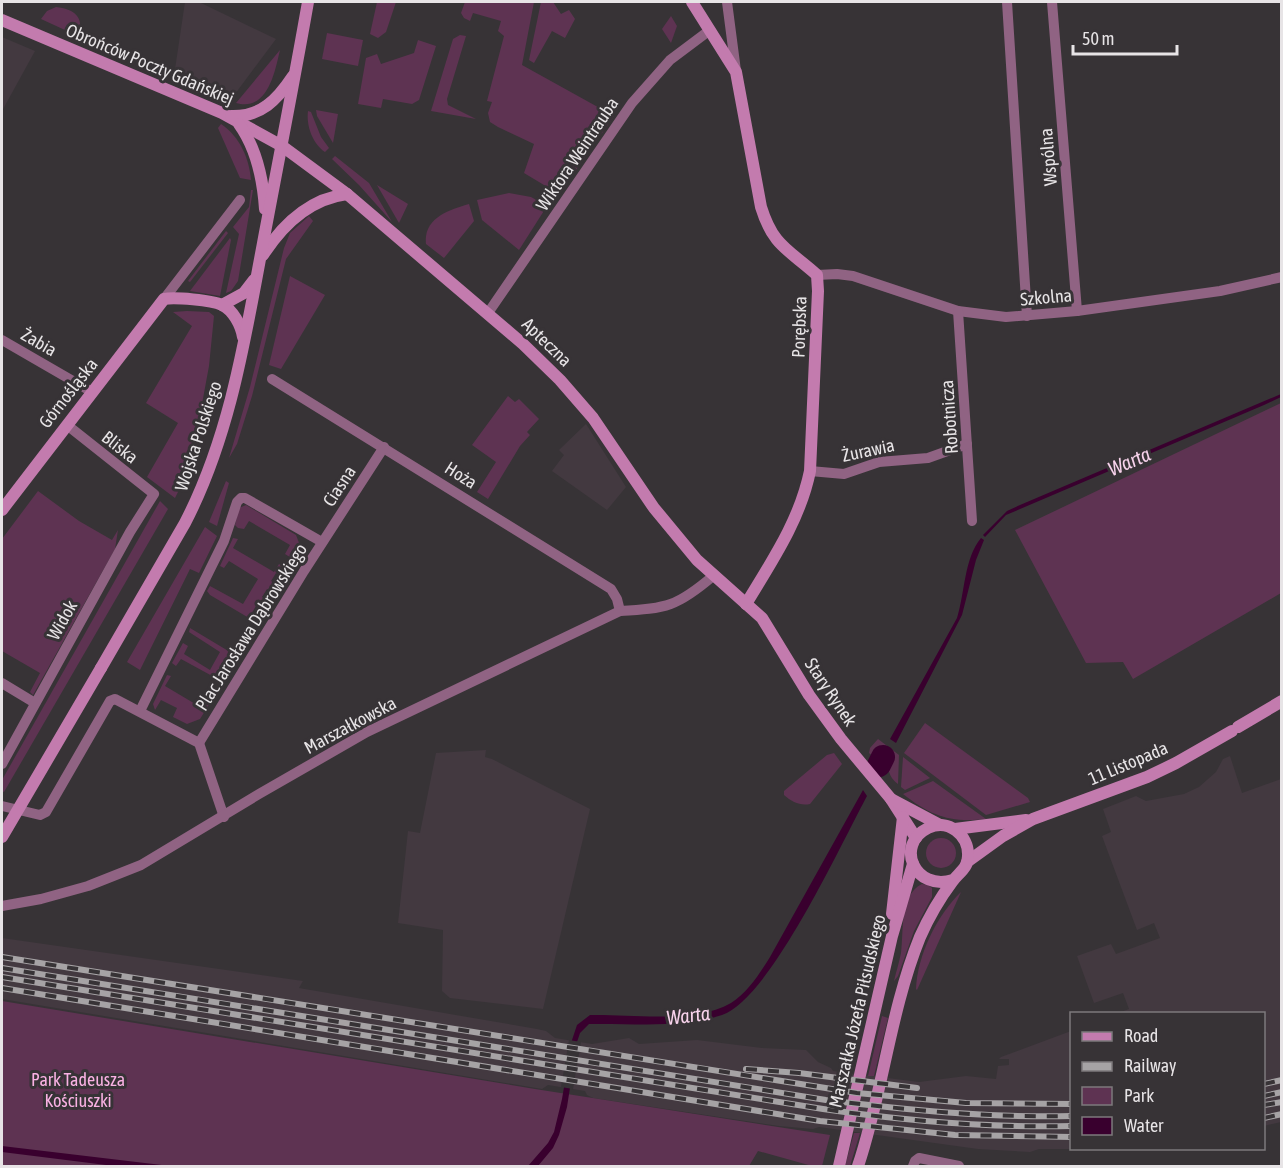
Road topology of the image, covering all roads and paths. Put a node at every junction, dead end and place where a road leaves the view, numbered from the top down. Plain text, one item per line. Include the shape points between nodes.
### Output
1 (308, 2) edge
2 (692, 2) edge
3 (727, 2) edge
4 (1007, 2) edge
5 (1052, 2) edge
6 (2, 20) edge
7 (711, 30) junction
8 (296, 69) junction
9 (736, 72) junction
10 (230, 117) junction
11 (282, 146) junction
12 (347, 195) junction
13 (240, 200) dead end
14 (266, 225) junction
15 (258, 267) junction
16 (817, 275) junction
17 (1281, 277) edge
18 (164, 299) junction
19 (222, 305) junction
20 (958, 311) junction
21 (1077, 311) junction
22 (488, 313) junction
23 (1028, 316) junction
24 (2, 340) edge
25 (244, 341) junction
26 (272, 379) dead end
27 (92, 392) junction
28 (67, 425) junction
29 (967, 444) junction
30 (384, 447) junction
31 (810, 471) junction
32 (232, 491) dead end
33 (154, 494) joint
34 (245, 498) junction
35 (2, 510) edge
36 (972, 521) dead end
37 (322, 542) junction
38 (713, 576) junction
39 (746, 604) junction
40 (620, 611) junction
41 (2, 683) edge
42 (1281, 701) edge
43 (35, 703) junction
44 (140, 711) junction
45 (199, 743) junction
46 (2, 764) edge
47 (887, 794) junction
48 (2, 806) edge
49 (224, 817) junction
50 (903, 817) junction
51 (1033, 819) junction
52 (940, 825) junction
53 (955, 829) junction
54 (2, 837) edge
55 (916, 838) junction
56 (967, 862) junction
57 (913, 864) junction
58 (953, 880) junction
59 (2, 906) edge
60 (892, 936) junction
61 (880, 996) junction
62 (899, 1002) junction
63 (839, 1167) edge
64 (858, 1167) edge
65 (913, 1167) edge
66 (959, 1167) edge

1 - 8 street, Wojska Polskiego
2 - 7 street, Porębska
3 - 9 street
4 - 23 street
5 - 21 street, Wspólna
6 - 10 street, Obrońców Poczty Gdańskiej
7 - 9 street, Porębska
7 - 22 street, Wiktora Weintrauba via 661,68 632,103
8 - 10 street via 269,105 244,116
8 - 11 street, Wojska Polskiego
9 - 16 street, Porębska via 765,222 777,242
10 - 11 street, Obrońców Poczty Gdańskiej
10 - 14 street via 246,134 257,162
11 - 12 street, Apteczna
11 - 14 street, Wojska Polskiego
12 - 15 street via 317,202 303,211 281,231
12 - 22 street, Apteczna
13 - 18 street, Górnośląska
14 - 15 street, Wojska Polskiego
15 - 19 street via 248,290
15 - 25 street, Wojska Polskiego
16 - 20 street, Szkolna via 853,276
16 - 31 street, Porębska via 819,309
17 - 21 street, Szkolna via 1220,291
18 - 19 street
18 - 27 street, Górnośląska
19 - 25 street via 237,321
20 - 23 street, Szkolna
20 - 29 street, Robotnicza
21 - 23 street, Szkolna
22 - 38 street, Apteczna via 575,397 654,508
24 - 27 street, Żabia
25 - 54 street, Wojska Polskiego, bridge via 217,449 197,500
26 - 30 street, Hoża
27 - 28 street, Górnośląska
28 - 33 street, Bliska
28 - 35 street, Górnośląska
29 - 31 street, Żurawia via 928,458 879,462 844,474
29 - 36 street, Robotnicza
30 - 37 street, Ciasna
30 - 40 street, Hoża via 611,589
31 - 39 street, Porębska via 796,518
32 - 34 street, Plac Jarosława Dąbrowskiego
33 - 43 street, Widok
34 - 37 street, Plac Jarosława Dąbrowskiego
34 - 44 street via 237,502 224,541
37 - 45 street, Plac Jarosława Dąbrowskiego
38 - 39 street, Apteczna
38 - 40 street, Marszałkowska via 688,597 669,606
39 - 47 street, Stary Rynek via 762,618 809,695
40 - 49 street, Marszałkowska via 367,732
41 - 43 street
42 - 51 street, 11 Listopada via 1147,777
43 - 46 street, Widok
44 - 45 street
44 - 48 street via 115,699 110,701 43,814
45 - 49 street
47 - 50 street, Stary Rynek
47 - 52 street, Stary Rynek
49 - 59 street, Marszałkowska via 114,877
50 - 55 street, Stary Rynek
50 - 60 street
51 - 53 street, 11 Listopada
51 - 56 street, 11 Listopada
52 - 53 street
52 - 55 street via 931,826
53 - 56 street via 965,840
55 - 57 street via 911,855
56 - 58 street
57 - 58 street via 925,879
57 - 60 street, Marszałka Józefa Piłsudskiego
58 - 62 street, Marszałka Józefa Piłsudskiego via 921,935
60 - 61 street, Marszałka Józefa Piłsudskiego
61 - 62 street
61 - 63 street, Marszałka Józefa Piłsudskiego
62 - 64 street, Marszałka Józefa Piłsudskiego
65 - 66 street via 920,1158

